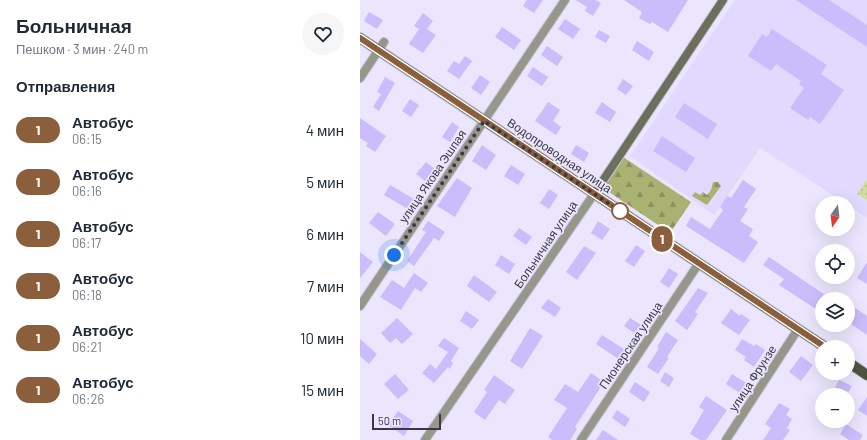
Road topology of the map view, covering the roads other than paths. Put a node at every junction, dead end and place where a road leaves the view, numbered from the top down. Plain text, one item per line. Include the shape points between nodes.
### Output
1 (565, 0) edge
2 (723, 0) edge
3 (360, 38) edge
4 (381, 46) junction
5 (360, 78) edge
6 (484, 121) junction
7 (594, 194) junction
8 (699, 263) junction
9 (360, 306) edge
10 (798, 329) junction
11 (815, 340) edge
12 (855, 367) edge
13 (867, 375) edge
14 (425, 440) edge
15 (581, 440) edge
16 (726, 440) edge

1 - 6 street, улица Якова Эшпая
2 - 7 street, Больничная улица
3 - 4 main road, Водопроводная улица
4 - 5 street
4 - 6 main road, Водопроводная улица
6 - 7 main road, Водопроводная улица
6 - 9 street, улица Якова Эшпая
7 - 8 main road, Водопроводная улица
7 - 14 street, Больничная улица
8 - 10 main road, Водопроводная улица
8 - 15 street, Пионерская улица
10 - 11 main road, Водопроводная улица
10 - 16 street, улица Фрунзе
12 - 13 main road

